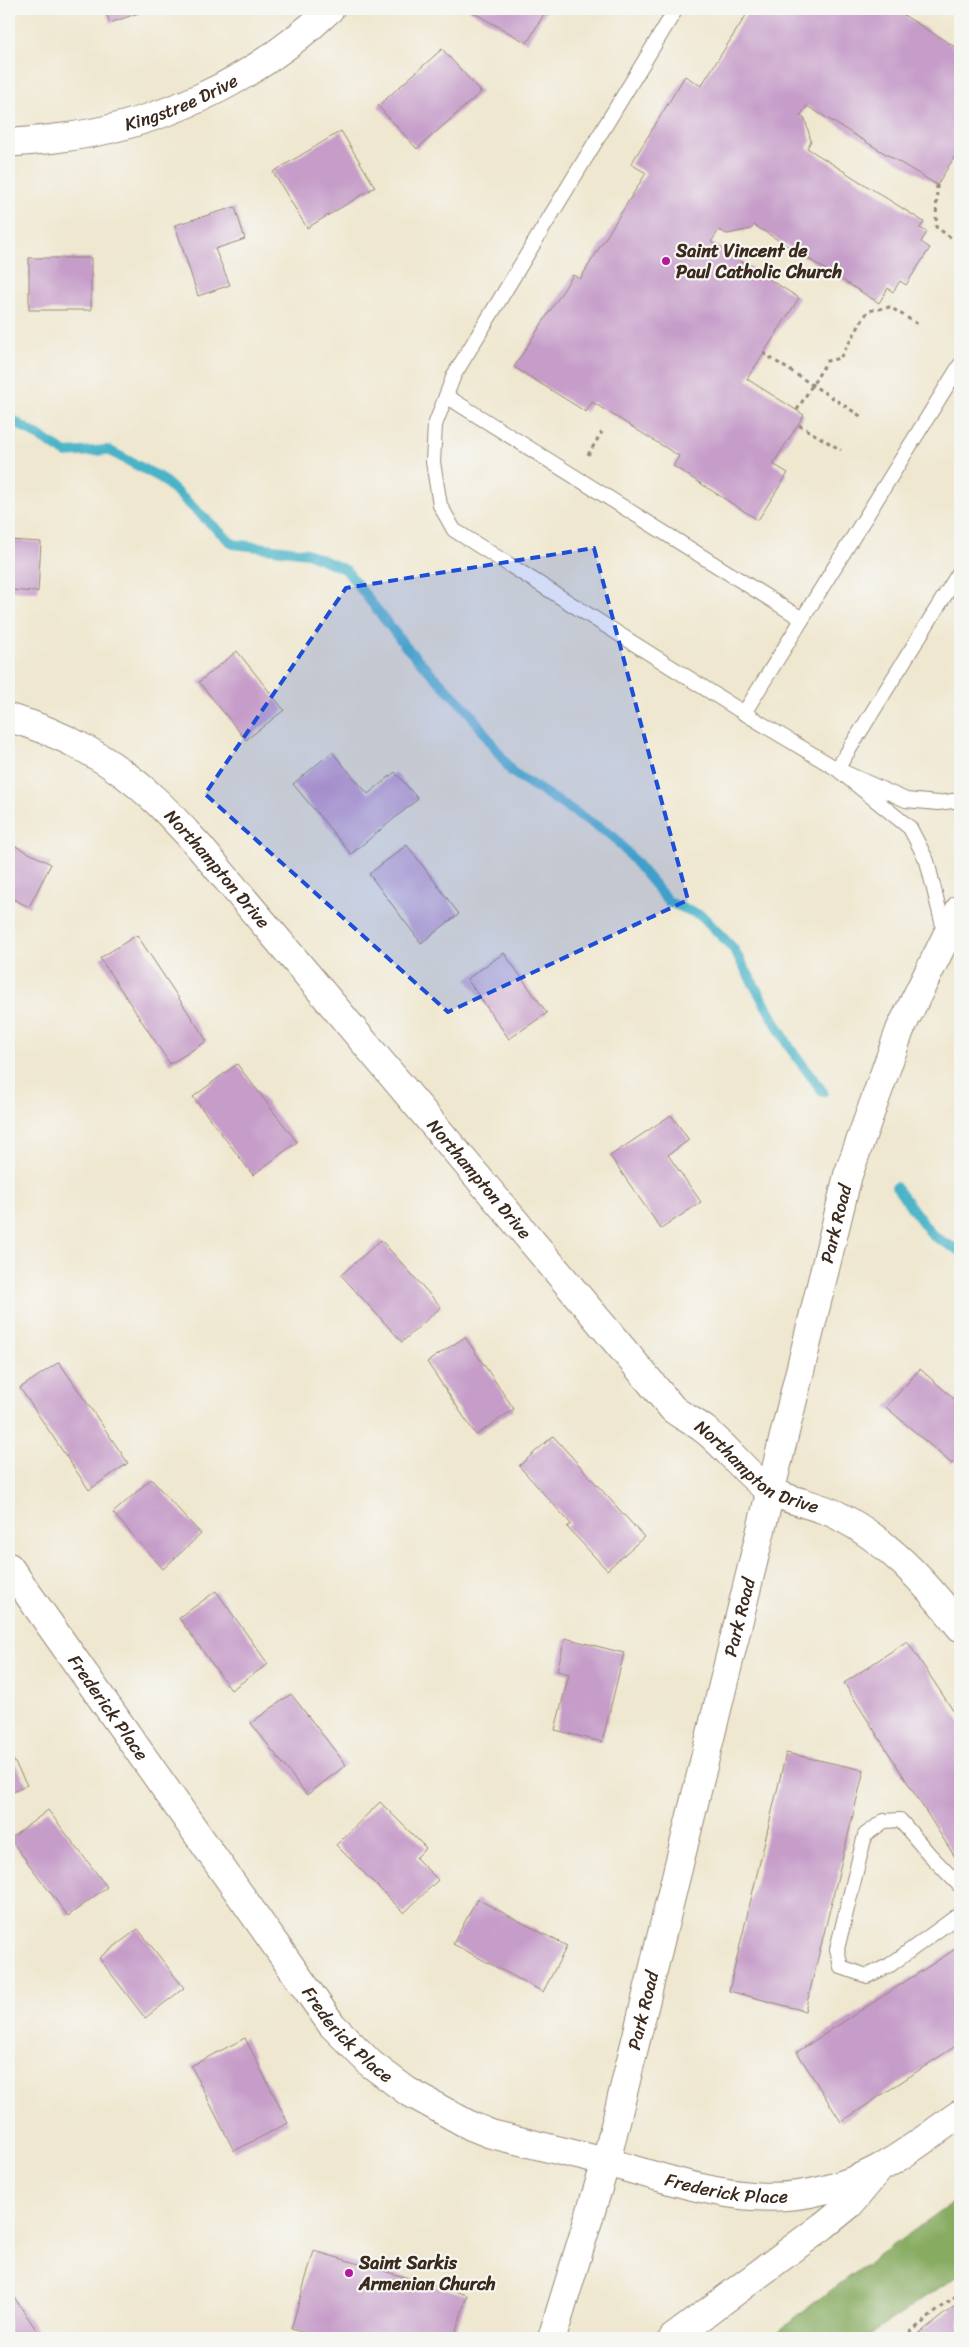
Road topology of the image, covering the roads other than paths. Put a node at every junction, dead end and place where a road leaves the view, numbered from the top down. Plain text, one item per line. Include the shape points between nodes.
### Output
1 (330, 9) edge
2 (676, 9) edge
3 (9, 142) edge
4 (960, 366) edge
5 (446, 396) junction
6 (960, 571) edge
7 (802, 619) junction
8 (744, 713) junction
9 (9, 718) edge
10 (837, 769) junction
11 (960, 800) edge
12 (960, 909) edge
13 (946, 937) junction
14 (770, 1490) junction
15 (9, 1567) edge
16 (960, 1627) edge
17 (960, 1886) edge
18 (960, 1914) edge
19 (960, 2114) edge
20 (606, 2162) junction
21 (879, 2168) junction
22 (552, 2338) edge
23 (673, 2338) edge

1 - 3 street, Kingstree Drive via 289,45 230,84 167,112 84,136
2 - 5 lane via 454,375
4 - 7 lane
5 - 7 lane
5 - 8 lane via 435,425 433,462 440,504 454,530
6 - 10 lane
7 - 8 lane
8 - 10 lane
9 - 14 street, Northampton Drive via 77,745 105,761 155,800 198,845 673,1409 704,1428
10 - 11 lane via 906,800 938,804
10 - 13 lane via 910,828 927,861
12 - 13 street, Park Road
13 - 14 street, Park Road via 900,1030 858,1143
14 - 16 street, Northampton Drive via 835,1514 864,1529 938,1599
14 - 20 street, Park Road
15 - 20 street, Frederick Place via 332,2025 371,2064 407,2091 470,2126
17 - 18 lane via 900,1820 884,1821 865,1836 836,1949 841,1967 867,1976 890,1965
19 - 21 street
20 - 21 street, Frederick Place via 721,2194 762,2198 804,2195 845,2184
20 - 22 street, Park Road
21 - 23 street via 850,2204

